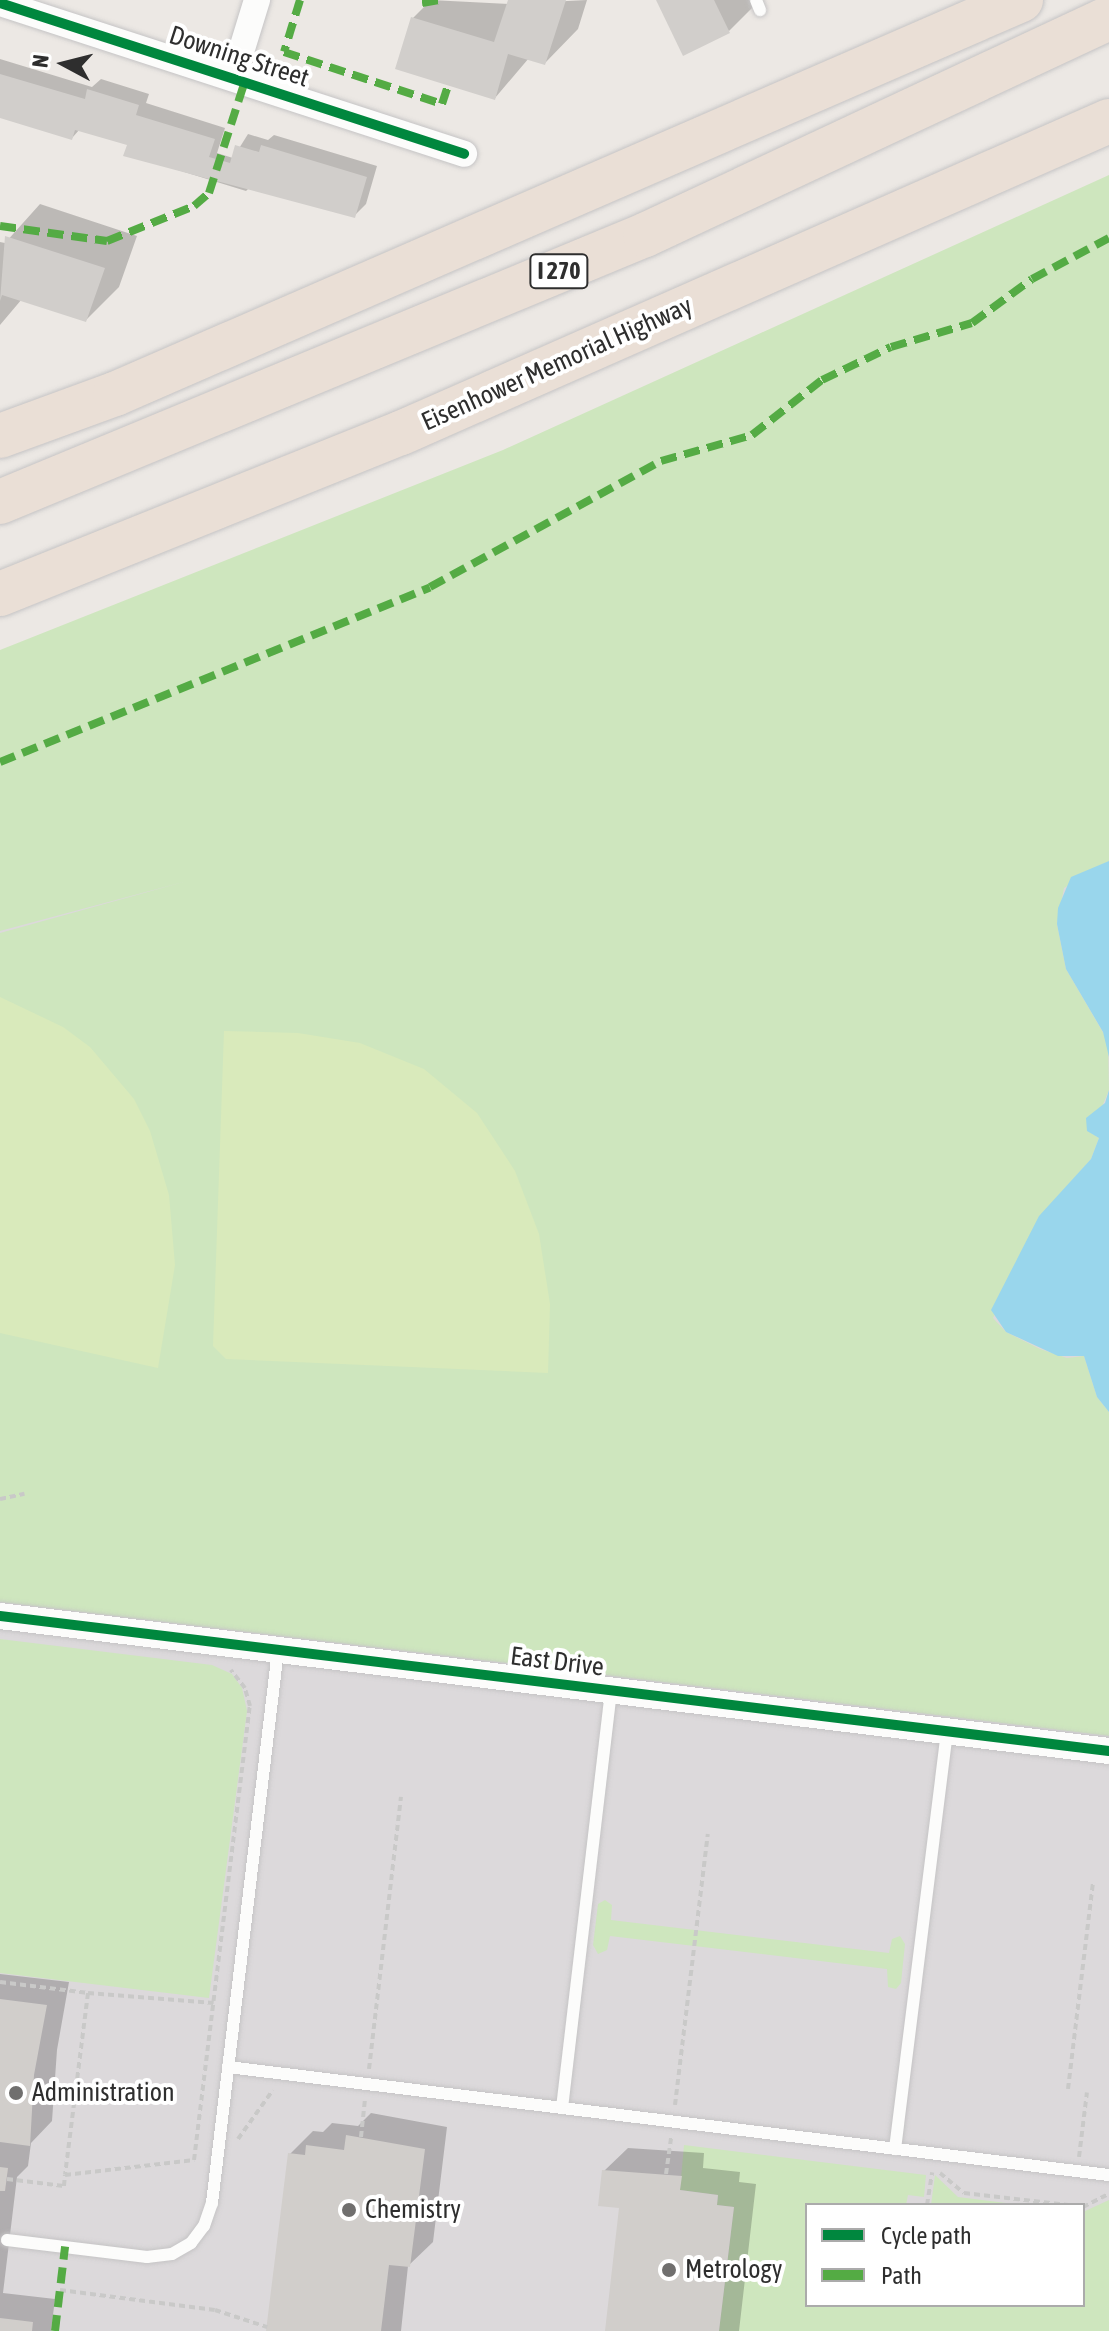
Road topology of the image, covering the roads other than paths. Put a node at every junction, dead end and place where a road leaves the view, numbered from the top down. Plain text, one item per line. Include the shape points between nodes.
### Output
1 (257, 0) edge
2 (1021, 0) edge
3 (0, 3) edge
4 (1109, 18) edge
5 (233, 78) junction
6 (1109, 121) edge
7 (464, 154) dead end
8 (0, 436) edge
9 (0, 502) edge
10 (0, 594) edge
11 (0, 1616) edge
12 (278, 1650) junction
13 (611, 1690) junction
14 (947, 1731) junction
15 (1109, 1751) edge
16 (228, 2067) junction
17 (562, 2108) junction
18 (895, 2149) junction
19 (1109, 2175) edge
20 (7, 2240) dead end

1 - 5 street
2 - 8 highway, I 270 via 115,394
3 - 5 street, Downing Street
4 - 9 highway, I 270 via 645,235
5 - 7 street, Downing Street
6 - 10 highway, Eisenhower Memorial Highway via 401,433
11 - 12 street, East Drive
12 - 13 street, East Drive
12 - 16 lane
13 - 14 street, East Drive
13 - 17 lane
14 - 15 street, East Drive
14 - 18 lane
16 - 17 lane
16 - 20 lane via 212,2203 191,2243 172,2254 147,2257
17 - 18 lane
18 - 19 lane

